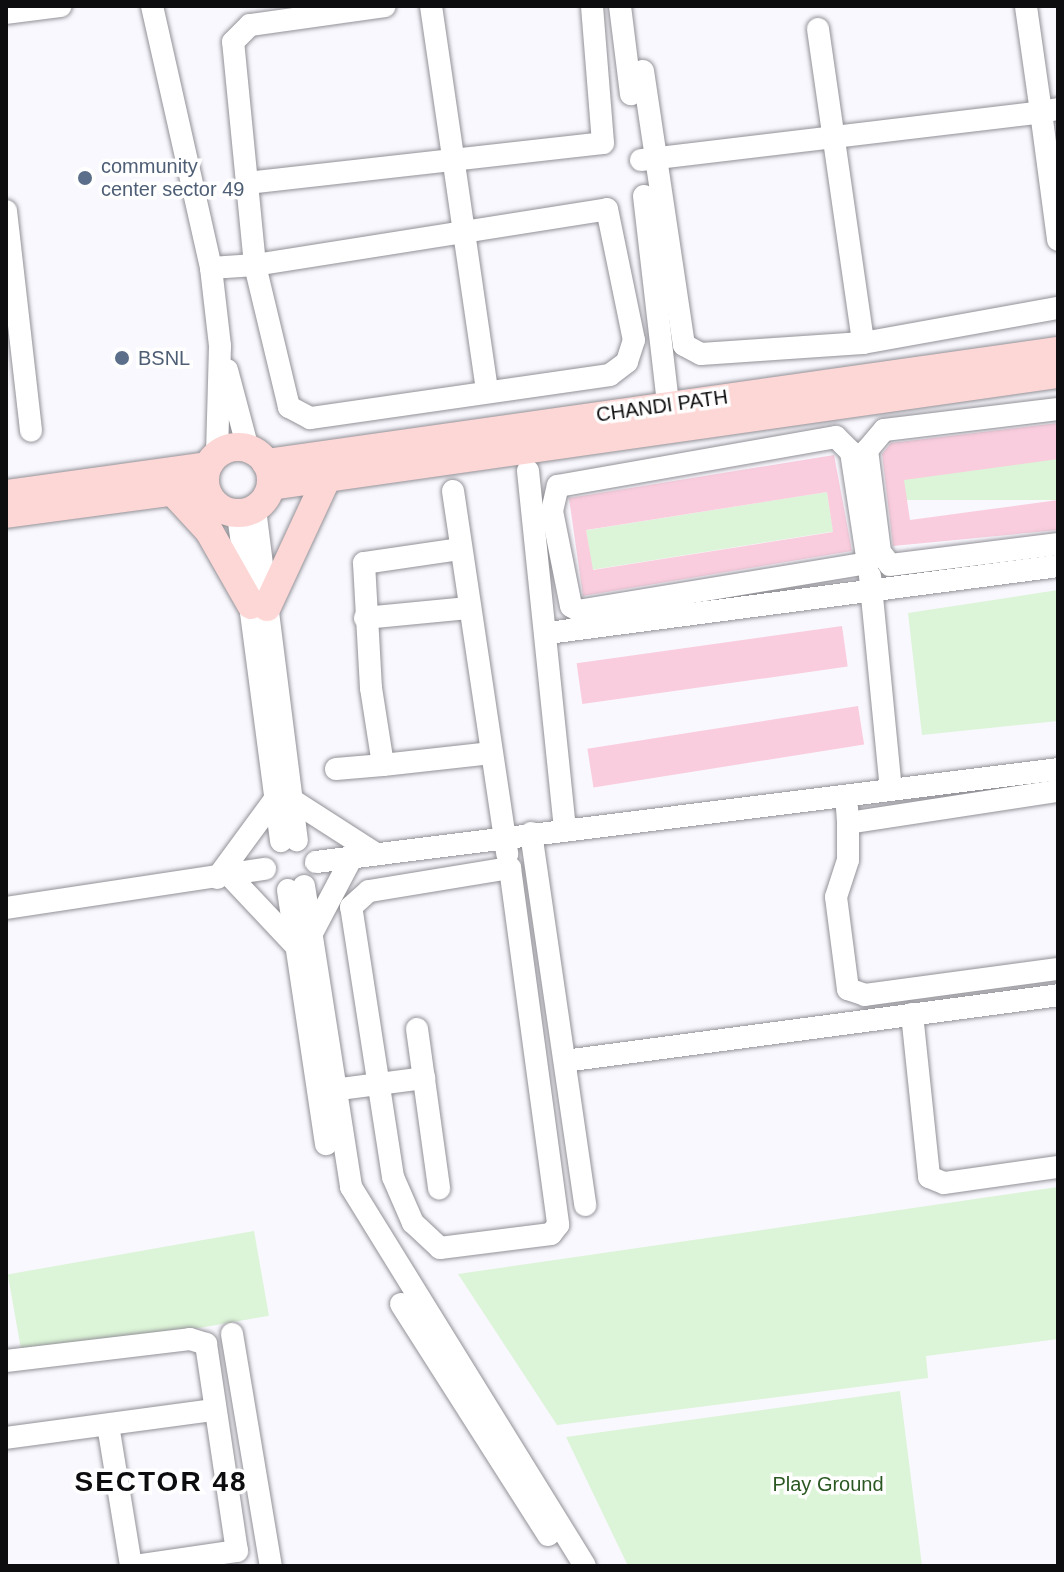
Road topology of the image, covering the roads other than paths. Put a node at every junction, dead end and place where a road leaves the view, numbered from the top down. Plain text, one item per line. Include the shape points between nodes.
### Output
1 (61, 6) edge
2 (152, 6) edge
3 (385, 6) edge
4 (431, 6) edge
5 (592, 6) edge
6 (620, 6) edge
7 (1026, 6) edge
8 (6, 13) edge
9 (818, 29) dead end
10 (643, 71) dead end
11 (1049, 110) edge
12 (835, 137) junction
13 (453, 160) junction
14 (647, 160) junction
15 (247, 183) junction
16 (6, 211) edge
17 (464, 232) junction
18 (8, 237) edge
19 (1058, 240) edge
20 (255, 265) junction
21 (211, 268) junction
22 (1058, 308) edge
23 (863, 343) junction
24 (220, 346) junction
25 (1058, 351) edge
26 (1058, 374) edge
27 (487, 390) junction
28 (668, 405) junction
29 (1058, 409) edge
30 (31, 431) dead end
31 (210, 469) junction
32 (528, 471) dead end
33 (327, 478) junction
34 (256, 484) junction
35 (172, 491) junction
36 (453, 491) dead end
37 (6, 494) edge
38 (6, 514) edge
39 (1058, 544) edge
40 (460, 549) junction
41 (868, 563) junction
42 (1058, 566) edge
43 (905, 577) junction
44 (871, 591) junction
45 (468, 608) junction
46 (260, 616) junction
47 (365, 618) junction
48 (548, 633) junction
49 (491, 753) junction
50 (383, 765) junction
51 (336, 769) dead end
52 (1058, 769) edge
53 (891, 790) junction
54 (1058, 791) edge
55 (845, 795) junction
56 (284, 800) junction
57 (848, 823) junction
58 (565, 829) junction
59 (531, 833) junction
60 (504, 839) junction
61 (289, 841) junction
62 (376, 854) junction
63 (352, 857) junction
64 (316, 862) junction
65 (510, 868) junction
66 (265, 869) junction
67 (224, 877) junction
68 (296, 888) junction
69 (6, 908) edge
70 (304, 940) junction
71 (1058, 969) edge
72 (1058, 995) edge
73 (912, 1014) junction
74 (417, 1029) dead end
75 (565, 1061) junction
76 (424, 1078) junction
77 (375, 1086) junction
78 (333, 1090) junction
79 (1058, 1167) edge
80 (439, 1188) dead end
81 (585, 1205) dead end
82 (232, 1334) dead end
83 (6, 1361) edge
84 (214, 1410) junction
85 (108, 1425) junction
86 (6, 1438) edge
87 (133, 1566) edge
88 (271, 1566) edge
89 (568, 1566) edge
90 (585, 1566) edge

1 - 8 street
2 - 21 street
3 - 15 street via 237,32
4 - 13 street
5 - 13 street via 603,143
6 - 14 street
7 - 11 street
9 - 12 street
10 - 14 street
11 - 12 street
11 - 19 street
12 - 14 street
12 - 23 street
13 - 15 street
13 - 17 street
14 - 23 street via 684,345 701,354
14 - 28 street
15 - 20 street
16 - 18 street
17 - 20 street
17 - 27 street
17 - 27 street via 607,209 634,340 627,362 610,375
18 - 30 street
20 - 21 street
20 - 27 street via 281,383 298,416
21 - 24 street
22 - 23 street
24 - 31 street
24 - 34 street
25 - 28 main road, CHANDI PATH
26 - 33 main road, CHANDI PATH
28 - 34 main road, CHANDI PATH
29 - 43 street via 884,430 874,439 867,450 880,552
31 - 34 main road
31 - 34 main road via 217,506
31 - 35 main road
31 - 37 main road
32 - 48 street
33 - 34 main road, CHANDI PATH
33 - 46 main road
34 - 46 street
35 - 38 main road
35 - 46 main road via 209,531
36 - 40 street
39 - 43 street
40 - 45 street
40 - 47 street via 364,563
41 - 41 street via 851,452 836,437 570,479 552,496 564,582 579,611
41 - 44 street
42 - 43 street
43 - 44 street
44 - 48 street
44 - 53 street
45 - 47 street
45 - 49 street
46 - 56 street
47 - 50 street
48 - 58 street
49 - 50 street
49 - 60 street
50 - 51 street
52 - 53 street
53 - 55 street
54 - 57 street
55 - 57 street
55 - 58 street
56 - 61 street
56 - 62 street
56 - 67 street
57 - 71 street via 848,860 836,897 848,989 865,995
58 - 59 street
59 - 60 street
59 - 75 street
60 - 62 street
60 - 65 street
61 - 64 street
61 - 66 street
62 - 63 street
63 - 64 street
63 - 70 street
64 - 68 street
65 - 77 street via 369,891 353,902
65 - 77 street via 558,1225 551,1234 453,1250 428,1242 393,1177
66 - 67 street
66 - 68 street
67 - 69 street
67 - 70 street
68 - 70 street
70 - 78 street
70 - 89 street via 326,1148 346,1212
72 - 73 street
73 - 75 street
73 - 79 street via 929,1177 944,1183
74 - 76 street
75 - 81 street
76 - 77 street
76 - 80 street
77 - 78 street
78 - 90 street via 358,1203
82 - 88 street
83 - 84 street via 200,1340 211,1356
84 - 85 street
84 - 87 street via 237,1551
85 - 86 street
85 - 87 street

